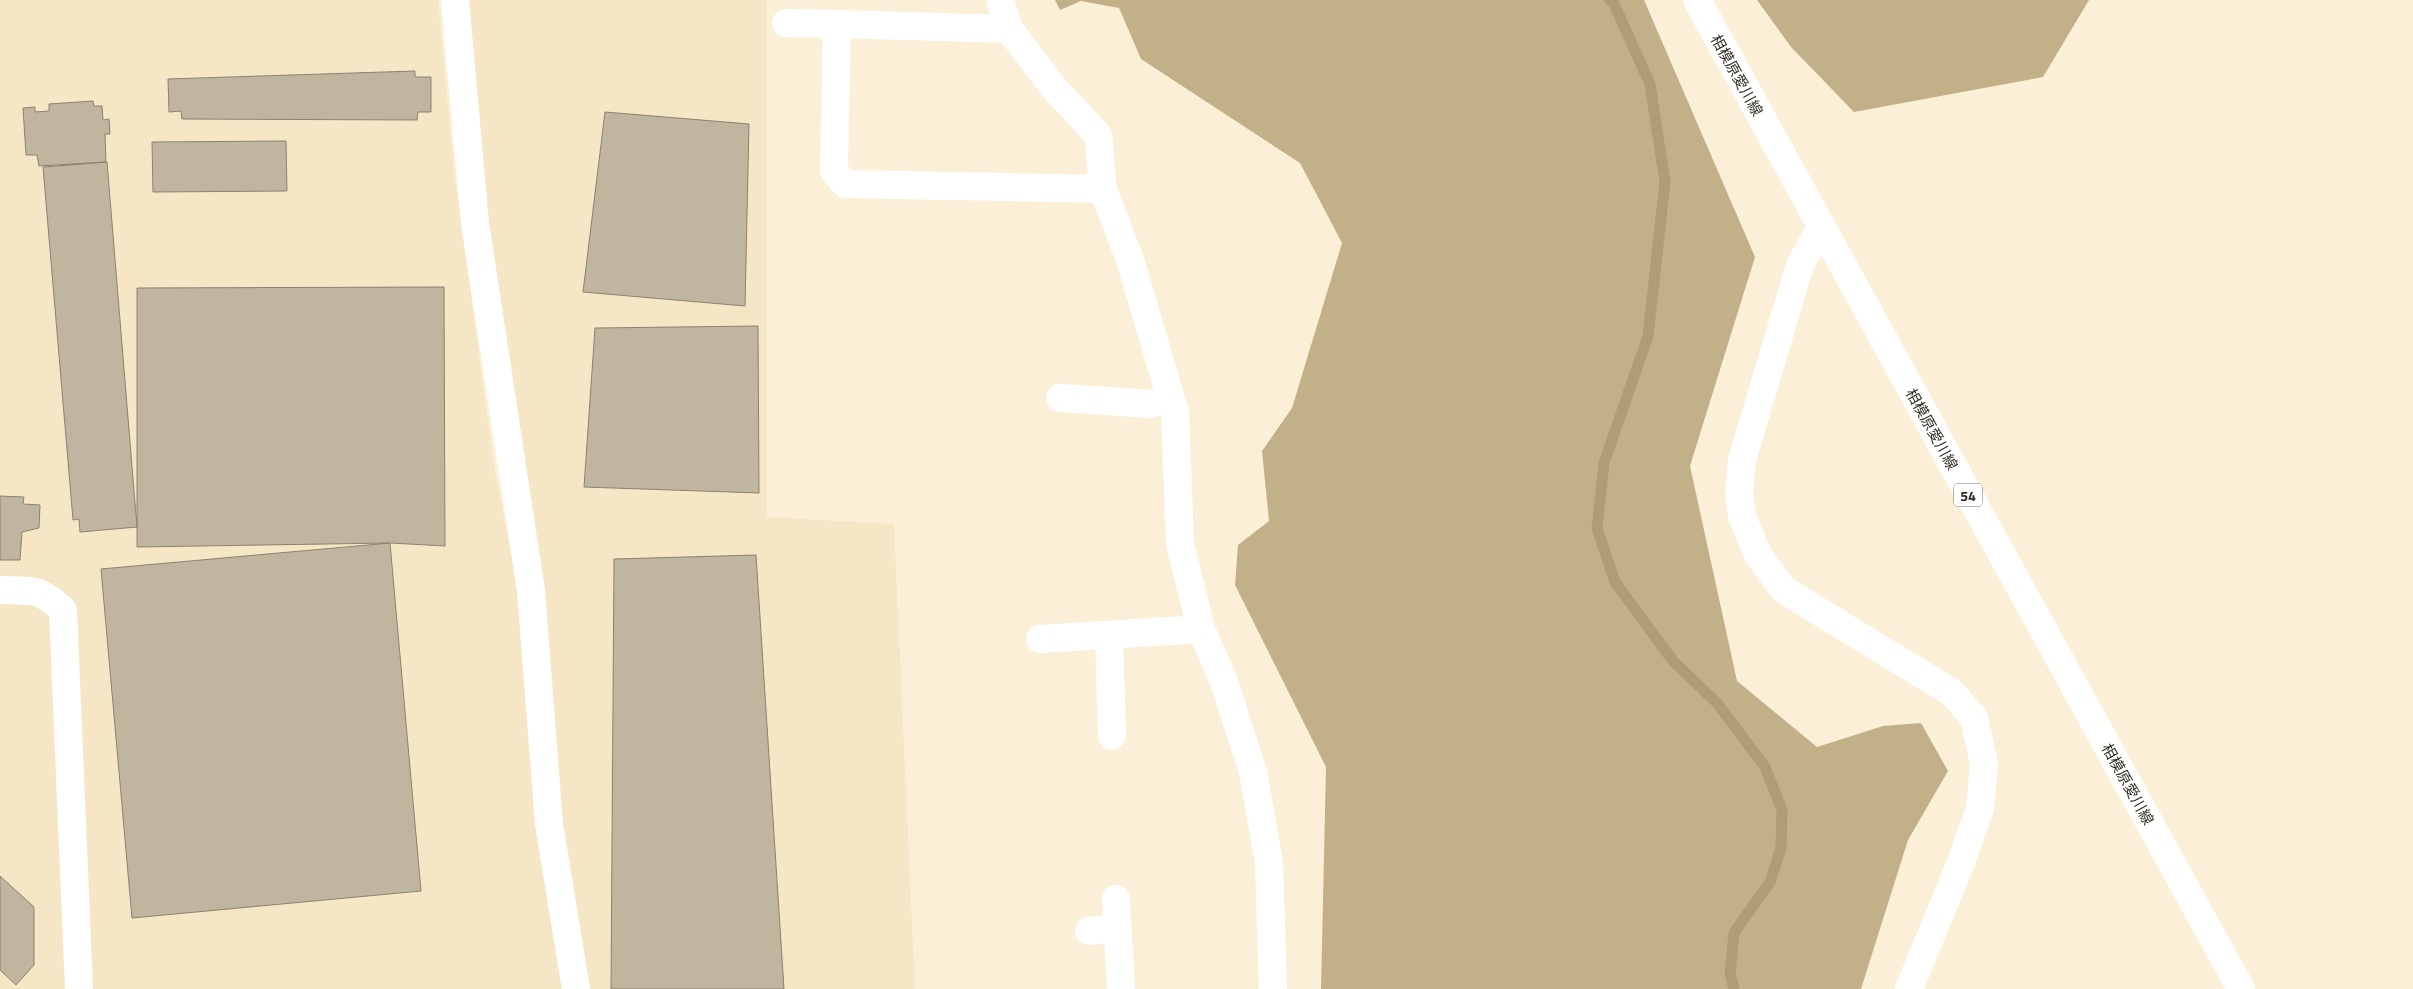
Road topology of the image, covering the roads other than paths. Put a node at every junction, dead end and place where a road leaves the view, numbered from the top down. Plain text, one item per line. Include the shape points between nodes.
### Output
1 (454, 0) edge
2 (1000, 0) edge
3 (1697, 0) edge
4 (786, 23) dead end
5 (837, 24) junction
6 (1009, 29) junction
7 (1103, 189) junction
8 (1821, 228) junction
9 (1170, 397) junction
10 (1060, 398) dead end
11 (0, 590) edge
12 (1201, 629) junction
13 (1109, 635) junction
14 (1040, 640) dead end
15 (1112, 736) dead end
16 (1116, 899) dead end
17 (1118, 928) junction
18 (1089, 931) dead end
19 (79, 989) edge
20 (576, 989) edge
21 (1121, 989) edge
22 (1273, 989) edge
23 (1909, 989) edge
24 (2241, 989) edge

1 - 20 street via 475,223 531,591 549,824
2 - 6 street
3 - 8 street, 相模原愛川線 / 54
4 - 5 street
5 - 6 street
5 - 7 street via 834,171 845,184
6 - 7 street via 1054,88 1098,134
7 - 9 street via 1130,260
8 - 23 street via 1800,265 1742,460 1739,492 1742,516 1758,555 1784,590 1951,692 1974,718 1984,764 1980,808
8 - 24 street, 相模原愛川線 / 54
9 - 10 street via 1150,404
9 - 12 street via 1175,412 1180,544
11 - 19 street via 46,595 63,610
12 - 13 street
12 - 22 street via 1223,679 1253,772 1269,862
13 - 14 street
13 - 15 street
16 - 17 street
17 - 18 street
17 - 21 street

